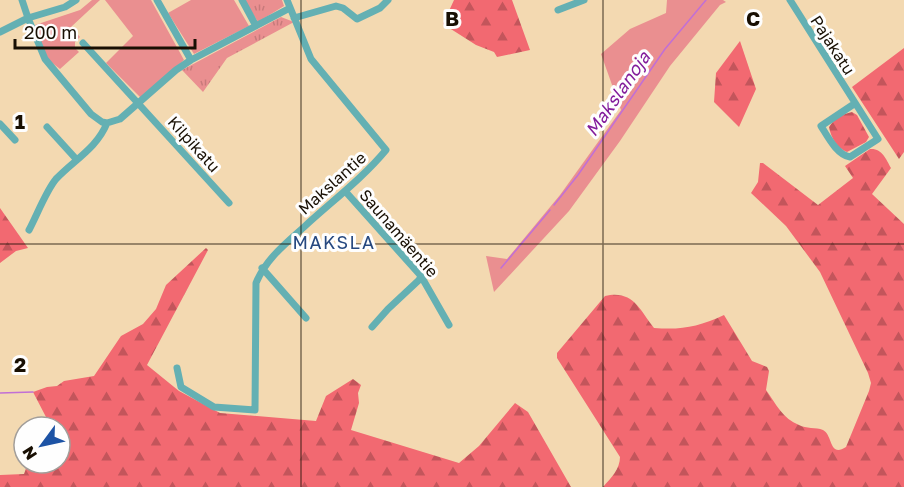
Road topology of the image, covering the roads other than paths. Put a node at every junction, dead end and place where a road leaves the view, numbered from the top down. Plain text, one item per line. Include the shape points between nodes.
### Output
1 (22, 0) edge
2 (76, 0) edge
3 (157, 0) edge
4 (242, 0) edge
5 (287, 0) edge
6 (388, 0) edge
7 (584, 0) edge
8 (790, 0) edge
9 (290, 8) junction
10 (558, 10) dead end
11 (28, 18) junction
12 (294, 18) junction
13 (256, 26) junction
14 (0, 32) edge
15 (83, 43) dead end
16 (191, 60) junction
17 (140, 104) junction
18 (854, 104) junction
19 (107, 123) junction
20 (0, 124) edge
21 (47, 127) dead end
22 (15, 140) dead end
23 (77, 160) junction
24 (345, 191) junction
25 (229, 202) dead end
26 (29, 230) dead end
27 (262, 268) junction
28 (421, 276) junction
29 (306, 318) dead end
30 (449, 325) dead end
31 (372, 327) dead end
32 (177, 368) dead end

1 - 11 street
2 - 11 street
3 - 16 street
4 - 13 street
5 - 9 street, Makslantie
6 - 12 street via 357,19 336,6
7 - 10 street
8 - 18 street, Pajakatu
9 - 12 street, Makslantie
9 - 13 street
11 - 14 street
11 - 19 street via 45,59 91,114
12 - 24 street, Makslantie via 311,59 386,150
13 - 16 street
15 - 17 street, Kilpikatu
16 - 17 street
17 - 19 street via 120,119
17 - 25 street, Kilpikatu
18 - 18 street, Pajakatu via 821,126 846,157 878,140
19 - 23 street via 96,143
20 - 22 street
21 - 23 street
23 - 26 street via 55,181
24 - 27 street, Makslantie
24 - 28 street, Saunamäentie
27 - 29 street
27 - 32 street via 256,283 255,410 214,407 181,387
28 - 30 street, Saunamäentie
28 - 31 street

